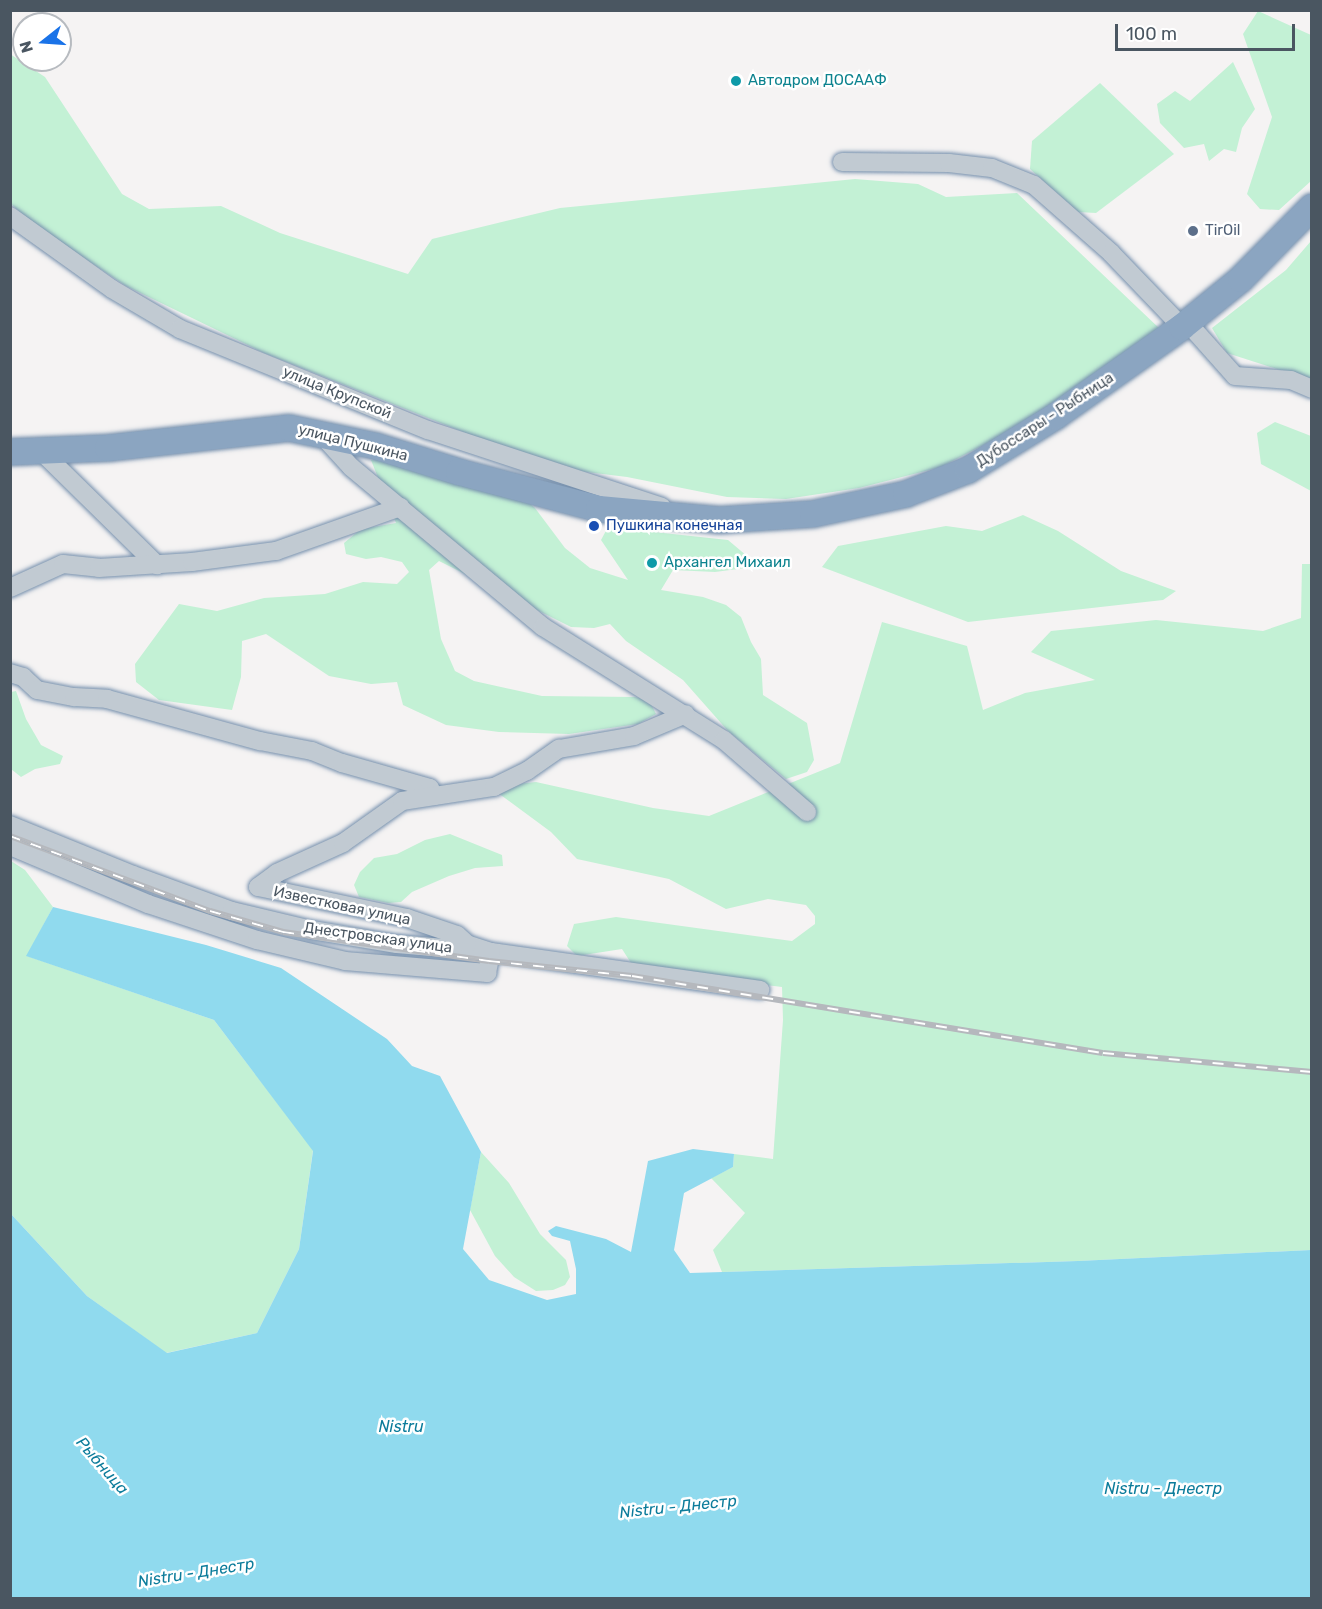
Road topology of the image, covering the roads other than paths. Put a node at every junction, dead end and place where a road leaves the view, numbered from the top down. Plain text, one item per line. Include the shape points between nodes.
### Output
1 (842, 162) dead end
2 (1311, 207) edge
3 (10, 216) edge
4 (1185, 325) junction
5 (1311, 389) edge
6 (319, 432) junction
7 (41, 451) junction
8 (10, 452) edge
9 (400, 507) junction
10 (689, 516) junction
11 (157, 564) junction
12 (10, 588) edge
13 (10, 673) edge
14 (686, 714) junction
15 (434, 796) junction
16 (807, 812) dead end
17 (10, 825) edge
18 (10, 846) edge
19 (491, 952) junction
20 (760, 990) dead end

1 - 4 street via 992,168 1034,185
2 - 4 highway, Дубоссары - Рыбница via 1241,279
3 - 10 street, улица Крупской via 112,289 180,328 428,430
4 - 5 street via 1235,376 1291,380
4 - 10 highway, Дубоссары - Рыбница via 1056,416 968,470 906,494 813,514 758,519
6 - 7 highway, улица Пушкина via 273,428 159,443
6 - 9 street via 351,467
6 - 10 highway, улица Пушкина via 575,504 628,513
7 - 8 highway, улица Пушкина
7 - 11 street
9 - 11 street via 276,551
9 - 14 street via 543,627
11 - 12 street via 99,568 63,564
13 - 15 street via 23,677 37,690 74,698 107,699 260,741 312,751 342,764 430,788
14 - 15 street, Известковая улица via 634,736 559,749 494,787
14 - 16 street via 724,740
15 - 19 street, Известковая улица via 402,801 343,843 277,873 258,887 407,918 457,935 467,944
17 - 19 street, Днестровская улица via 232,911 387,942
18 - 19 street via 148,904 257,940 345,961 487,973
19 - 20 street, Днестровская улица

